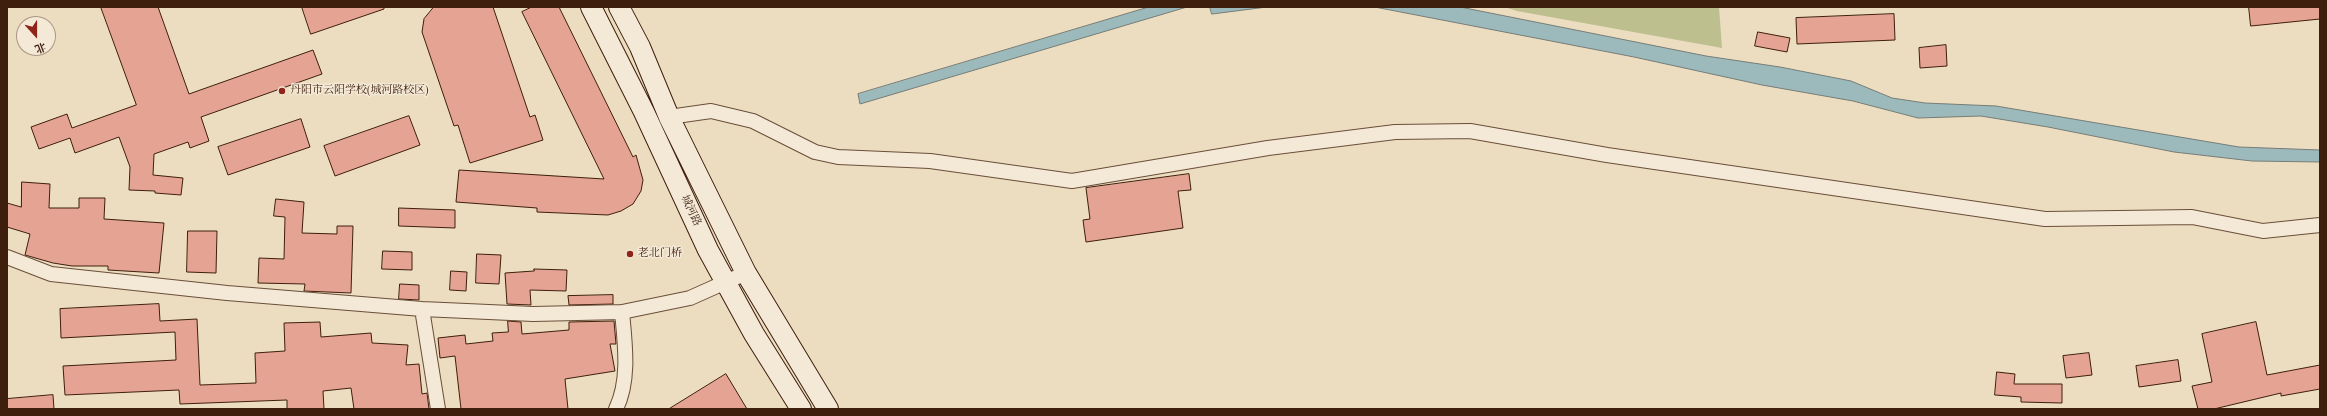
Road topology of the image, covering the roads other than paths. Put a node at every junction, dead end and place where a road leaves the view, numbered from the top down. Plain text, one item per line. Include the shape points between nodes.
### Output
1 (590, 7) edge
2 (619, 7) edge
3 (669, 117) junction
4 (2320, 226) edge
5 (7, 257) edge
6 (746, 273) junction
7 (726, 282) junction
8 (422, 309) junction
9 (622, 312) junction
10 (438, 409) edge
11 (616, 409) edge
12 (801, 409) edge
13 (828, 409) edge

1 - 7 main road, 城河路
2 - 3 main road, 城河路 via 640,47
3 - 4 street via 711,111 753,121 815,152 838,156 930,161 1072,181 1268,148 1395,132 1470,131 1607,155 2045,219 2192,217 2263,230
3 - 6 main road, 城河路
5 - 8 street via 51,274 227,293
6 - 7 street
6 - 13 main road, 城河路
7 - 9 street via 690,298
7 - 12 main road, 城河路 via 754,334
8 - 9 street via 533,314
8 - 10 street
9 - 11 street via 626,354 621,398

